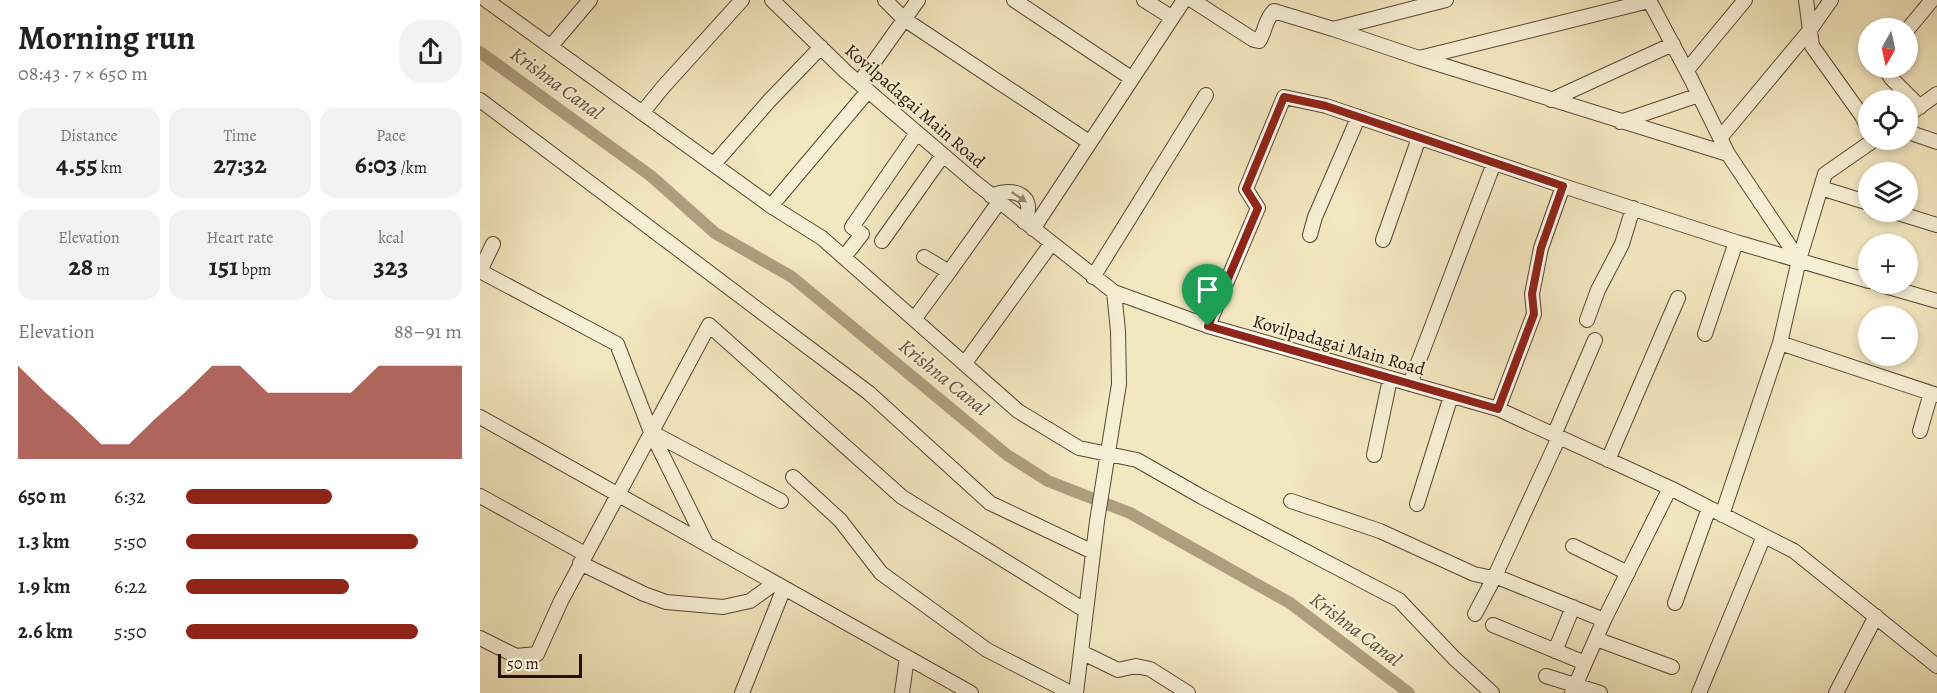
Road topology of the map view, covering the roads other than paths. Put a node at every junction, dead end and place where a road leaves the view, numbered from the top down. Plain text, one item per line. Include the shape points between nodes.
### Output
1 (590, 0) edge
2 (742, 0) edge
3 (772, 0) edge
4 (885, 0) edge
5 (918, 0) edge
6 (1014, 0) edge
7 (1144, 0) edge
8 (1184, 0) edge
9 (1192, 0) edge
10 (1446, 0) edge
11 (1745, 0) edge
12 (1806, 0) edge
13 (1831, 0) edge
14 (1932, 0) edge
15 (492, 1) edge
16 (1649, 1) edge
17 (1171, 17) junction
18 (1917, 18) edge
19 (904, 19) junction
20 (1333, 29) junction
21 (1810, 30) junction
22 (1673, 44) junction
23 (551, 46) junction
24 (821, 47) junction
25 (1419, 58) junction
26 (1687, 70) junction
27 (1131, 78) junction
28 (1891, 78) edge
29 (864, 87) junction
30 (1699, 94) junction
31 (1937, 94) edge
32 (1206, 95) dead end
33 (480, 100) edge
34 (1551, 100) junction
35 (1920, 107) joint
36 (1858, 110) edge
37 (642, 113) junction
38 (1358, 118) junction
39 (1620, 122) junction
40 (917, 133) junction
41 (1918, 135) edge
42 (1419, 138) junction
43 (1720, 138) junction
44 (1089, 142) junction
45 (1937, 142) edge
46 (1860, 150) edge
47 (1728, 154) junction
48 (943, 155) junction
49 (1494, 163) junction
50 (714, 164) junction
51 (1563, 186) junction
52 (1821, 188) junction
53 (995, 199) junction
54 (1858, 200) edge
55 (771, 206) junction
56 (1633, 208) junction
57 (1918, 219) edge
58 (1029, 225) junction
59 (1937, 225) edge
60 (1310, 236) dead end
61 (1383, 240) dead end
62 (882, 241) dead end
63 (1736, 242) junction
64 (493, 244) dead end
65 (1051, 244) junction
66 (844, 257) junction
67 (924, 257) dead end
68 (1799, 260) junction
69 (480, 271) edge
70 (949, 272) junction
71 (1093, 277) junction
72 (1858, 278) edge
73 (1114, 292) junction
74 (1913, 294) edge
75 (1678, 298) dead end
76 (1937, 301) edge
77 (915, 318) junction
78 (1587, 320) dead end
79 (1208, 326) junction
80 (1705, 334) dead end
81 (1595, 340) dead end
82 (1780, 343) junction
83 (965, 363) junction
84 (1390, 379) junction
85 (1410, 384) junction
86 (1934, 394) edge
87 (1451, 396) junction
88 (1498, 409) junction
89 (480, 417) edge
90 (1920, 431) dead end
91 (651, 432) junction
92 (1557, 436) junction
93 (1109, 453) junction
94 (1374, 455) dead end
95 (1608, 460) junction
96 (793, 477) dead end
97 (1670, 488) junction
98 (616, 495) junction
99 (480, 496) edge
100 (781, 501) dead end
101 (1292, 501) dead end
102 (1417, 504) dead end
103 (1709, 508) junction
104 (1722, 515) junction
105 (1764, 536) junction
106 (708, 546) junction
107 (1573, 546) dead end
108 (1093, 552) junction
109 (583, 558) junction
110 (1628, 573) junction
111 (1495, 576) junction
112 (779, 586) junction
113 (1675, 603) dead end
114 (1573, 607) junction
115 (1086, 611) junction
116 (1475, 614) dead end
117 (1876, 616) junction
118 (1604, 620) junction
119 (1493, 625) dead end
120 (480, 638) edge
121 (1596, 639) junction
122 (1555, 651) junction
123 (1081, 652) junction
124 (907, 657) junction
125 (1585, 663) junction
126 (1937, 666) edge
127 (1672, 667) dead end
128 (1546, 676) dead end
129 (1574, 688) edge
130 (742, 693) edge
131 (902, 693) edge
132 (971, 693) edge
133 (1071, 693) edge
134 (1076, 693) edge
135 (1188, 693) edge
136 (1492, 693) edge
137 (1600, 693) edge
138 (1699, 693) edge
139 (1836, 693) edge

1 - 23 street
2 - 37 street
3 - 24 street, Kovilpadagai Main Road
4 - 19 street
5 - 19 street
6 - 27 street
7 - 17 street
8 - 17 street
9 - 20 street via 1254,40 1259,40 1267,18 1275,11
10 - 20 street
11 - 26 street
12 - 21 street
13 - 21 street
14 - 18 street
15 - 23 street
16 - 22 street
16 - 25 street
17 - 27 street
19 - 29 street
19 - 44 street
20 - 25 street
21 - 36 street via 1812,46
21 - 43 street
22 - 26 street
22 - 34 street
23 - 37 street
24 - 29 street, Kovilpadagai Main Road
24 - 50 street
25 - 34 street
26 - 30 street
27 - 44 street
28 - 35 street
29 - 40 street, Kovilpadagai Main Road
29 - 55 street
30 - 39 street
30 - 43 street
31 - 35 street
32 - 71 street
33 - 108 street via 869,393 990,503
34 - 39 street
37 - 50 street
38 - 42 street
38 - 60 street
38 - 79 street via 1284,97 1246,189 1258,208
39 - 47 street
40 - 48 street, Kovilpadagai Main Road
40 - 66 street via 852,227 862,234
41 - 45 street
42 - 49 street
42 - 61 street
43 - 47 street
44 - 58 street
46 - 52 street via 1825,174
47 - 68 street
48 - 53 street, Kovilpadagai Main Road
48 - 62 street
49 - 51 street
49 - 85 street
50 - 55 street
51 - 56 street
51 - 88 street via 1541,248 1532,294 1534,314
52 - 54 street
52 - 68 street
53 - 58 street, Kovilpadagai Main Road
53 - 70 street
55 - 66 street
56 - 63 street
56 - 78 street via 1622,244
57 - 59 street
58 - 65 street, Kovilpadagai Main Road
63 - 68 street
63 - 80 street
64 - 69 street
65 - 71 street, Kovilpadagai Main Road
65 - 83 street
66 - 77 street
67 - 70 street
68 - 72 street
68 - 82 street
69 - 91 street via 617,344
70 - 77 street
71 - 73 street, Kovilpadagai Main Road
73 - 79 street, Kovilpadagai Main Road
73 - 93 street via 1119,384
74 - 76 street
75 - 95 street
77 - 83 street
79 - 84 street, Kovilpadagai Main Road
81 - 92 street
82 - 86 street
82 - 104 street
83 - 93 street via 1018,411 1079,447
84 - 85 street, Kovilpadagai Main Road
84 - 94 street
85 - 87 street, Kovilpadagai Main Road
86 - 90 street
87 - 88 street, Kovilpadagai Main Road
87 - 102 street
88 - 92 street, Kovilpadagai Main Road
89 - 98 street
91 - 98 street
91 - 100 street
91 - 106 street
91 - 115 street via 709,325 902,497
92 - 95 street, Kovilpadagai Main Road
92 - 111 street
93 - 108 street
93 - 136 street via 1137,460 1399,600
95 - 97 street, Kovilpadagai Main Road
96 - 133 street via 840,520 881,573 987,650
97 - 103 street, Kovilpadagai Main Road
97 - 110 street
98 - 106 street
98 - 109 street
99 - 109 street
101 - 111 street via 1380,531 1474,574
103 - 104 street, Kovilpadagai Main Road
103 - 113 street
104 - 105 street, Kovilpadagai Main Road
105 - 117 street, Kovilpadagai Main Road via 1794,551
105 - 138 street
106 - 112 street
107 - 110 street
108 - 115 street
109 - 112 street via 644,594 666,602 723,607 750,601
109 - 120 street via 537,654 516,656
110 - 118 street
111 - 114 street
111 - 116 street
112 - 124 street
112 - 130 street
114 - 118 street
114 - 122 street
115 - 123 street
117 - 126 street, Kovilpadagai Main Road
117 - 139 street
118 - 121 street
119 - 122 street
121 - 125 street
121 - 127 street
122 - 125 street
123 - 134 street
123 - 135 street via 1118,670 1136,666 1150,669
124 - 131 street
124 - 132 street
125 - 129 street
128 - 129 street
129 - 137 street

